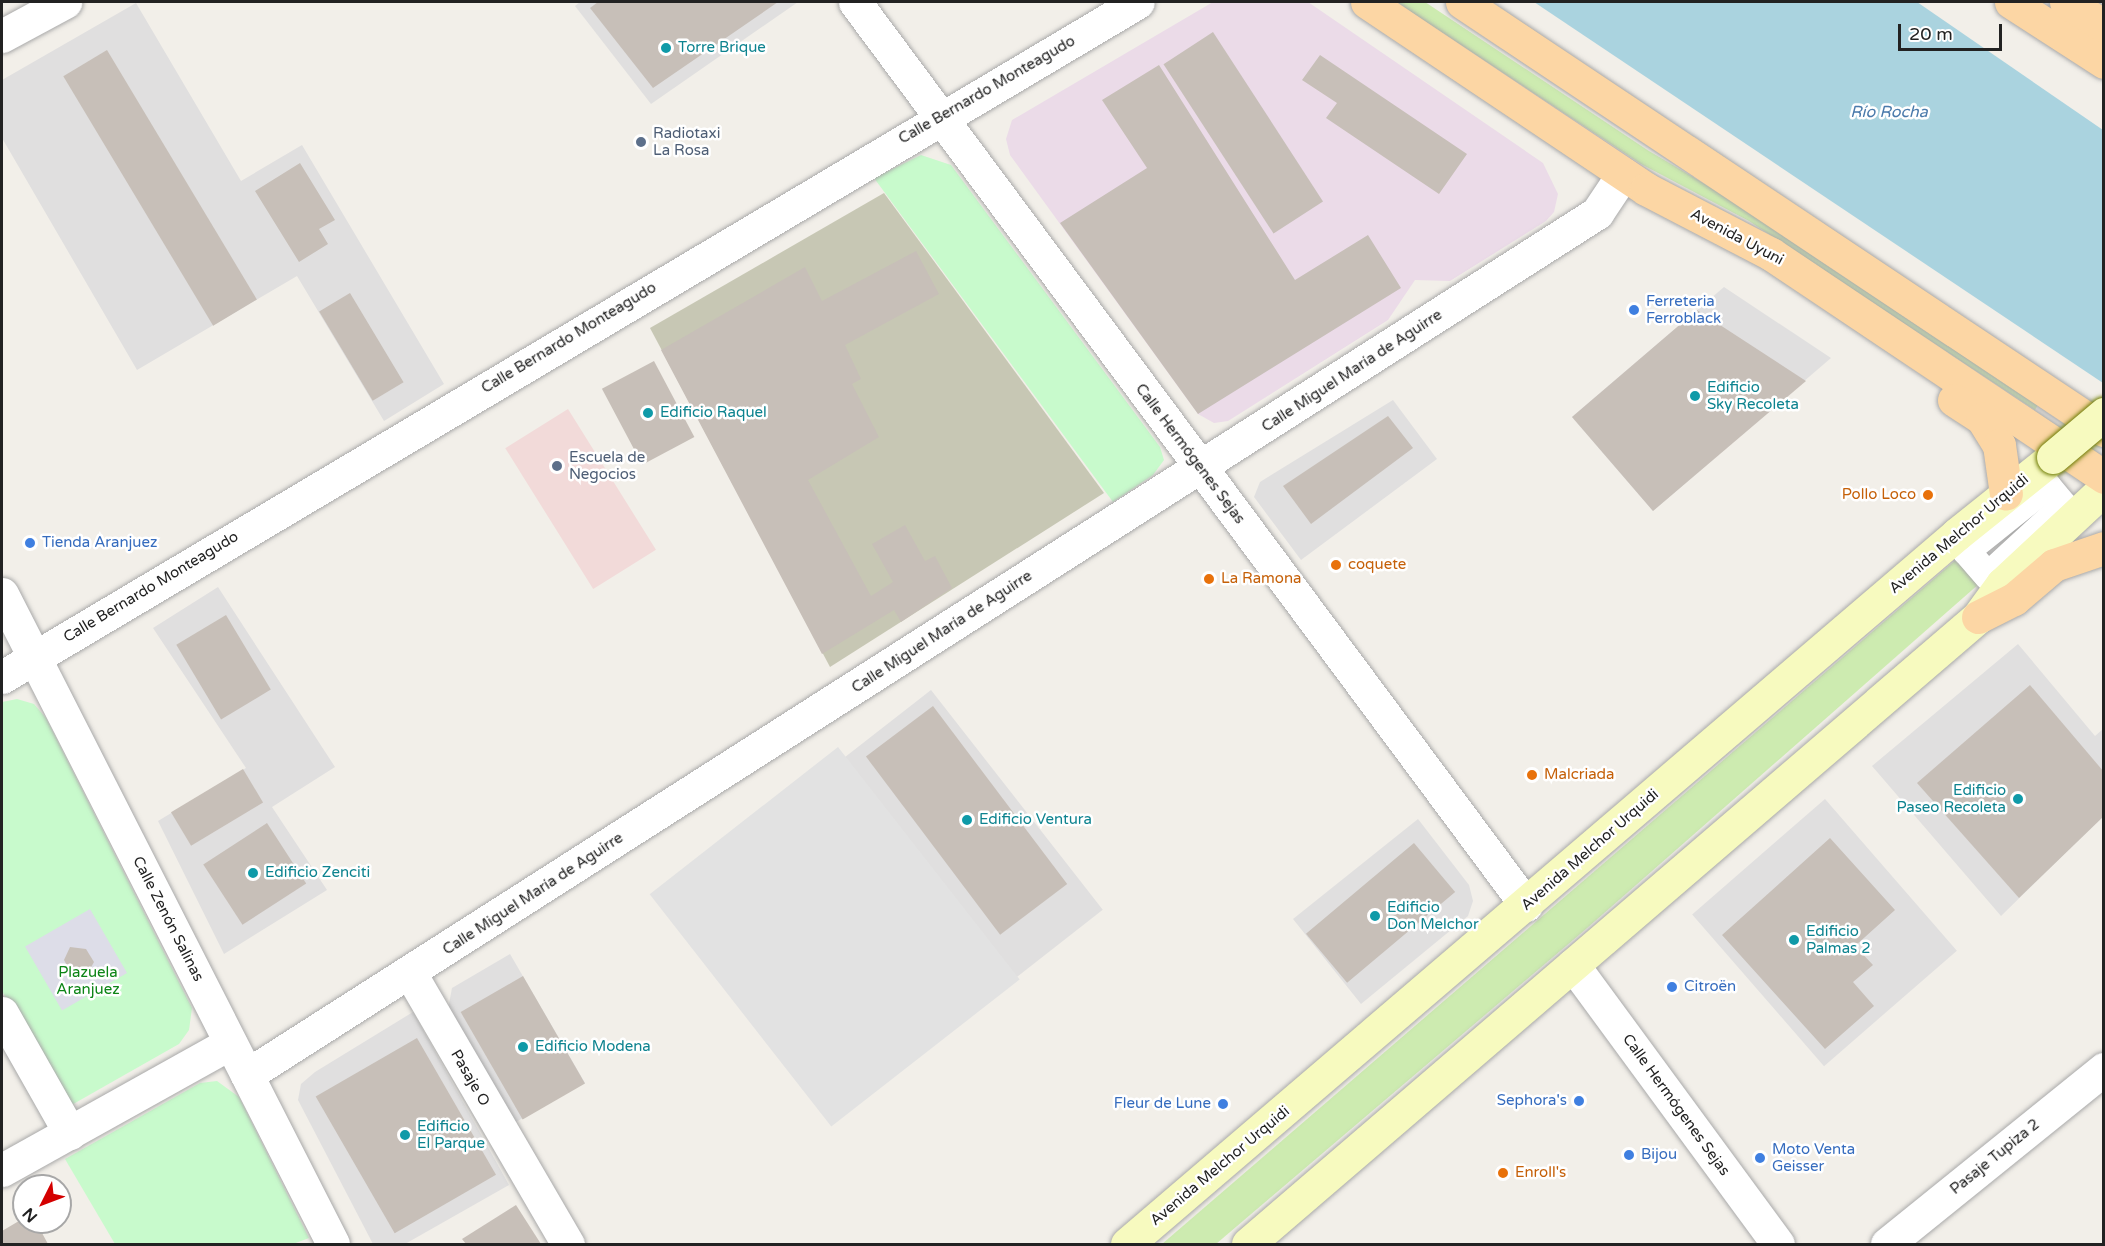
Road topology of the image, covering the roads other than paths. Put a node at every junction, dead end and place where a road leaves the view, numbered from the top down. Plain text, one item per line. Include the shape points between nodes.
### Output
1 (65, 2) edge
2 (855, 2) edge
3 (1138, 2) edge
4 (1367, 2) edge
5 (1462, 2) edge
6 (2011, 2) edge
7 (2066, 2) edge
8 (2103, 26) edge
9 (2, 36) edge
10 (2103, 62) edge
11 (939, 117) junction
12 (1634, 182) junction
13 (2103, 414) edge
14 (2103, 430) edge
15 (1200, 467) junction
16 (2103, 485) edge
17 (2006, 494) junction
18 (2103, 548) edge
19 (2, 594) edge
20 (1978, 616) junction
21 (33, 658) junction
22 (2, 677) edge
23 (1526, 905) junction
24 (1573, 965) junction
25 (410, 973) junction
26 (2, 1013) edge
27 (230, 1043) junction
28 (2103, 1069) edge
29 (246, 1075) junction
30 (70, 1133) junction
31 (2, 1170) edge
32 (333, 1245) edge
33 (568, 1245) edge
34 (1127, 1245) edge
35 (1248, 1245) edge
36 (1778, 1245) edge
37 (1887, 1245) edge

1 - 9 street
2 - 11 street, Calle Hermógenes Sejas
3 - 11 street, Calle Bernardo Monteagudo
4 - 12 main road, Avenida Uyuni
5 - 14 main road
6 - 10 main road
7 - 8 main road
11 - 15 street, Calle Hermógenes Sejas
11 - 21 street, Calle Bernardo Monteagudo
12 - 15 street, Calle Miguel María de Aguirre via 1597,213
12 - 16 main road, Avenida Uyuni via 1771,254
12 - 17 main road via 1725,250 1982,418 1999,445
13 - 17 main road, Avenida Melchor Urquidi, bridge
15 - 23 street, Calle Hermógenes Sejas
15 - 25 street, Calle Miguel María de Aguirre
16 - 20 main road via 2002,584
17 - 23 main road, Avenida Melchor Urquidi
18 - 20 main road via 2054,565 2014,599
19 - 21 street, Calle Zenón Salinas
20 - 24 main road
21 - 22 street, Calle Bernardo Monteagudo
21 - 27 street, Calle Zenón Salinas
23 - 34 main road, Avenida Melchor Urquidi
24 - 35 main road
24 - 36 street, Calle Hermógenes Sejas
25 - 29 street, Calle Miguel María de Aguirre
25 - 33 street, Pasaje O
26 - 30 street
27 - 29 street, Calle Zenón Salinas
27 - 30 street
28 - 37 street, Pasaje Tupiza 2
29 - 32 street, Calle Zenón Salinas
30 - 31 street

